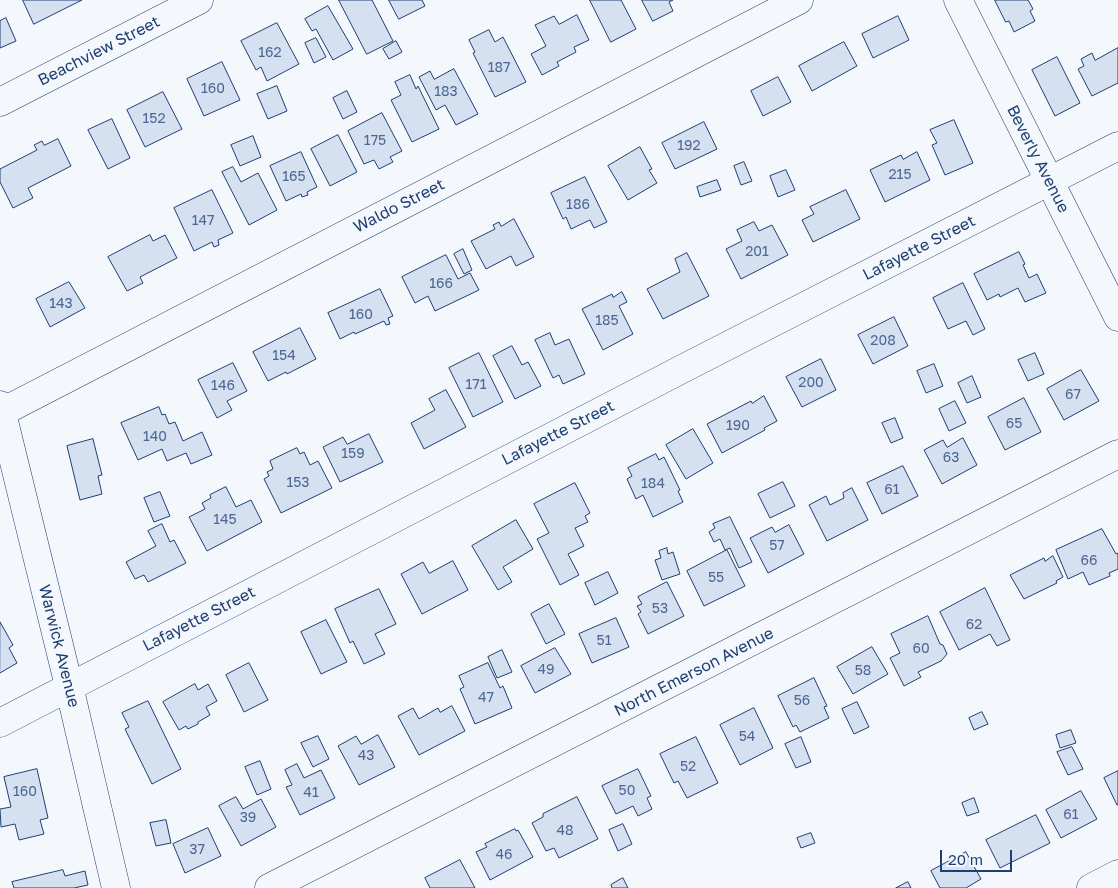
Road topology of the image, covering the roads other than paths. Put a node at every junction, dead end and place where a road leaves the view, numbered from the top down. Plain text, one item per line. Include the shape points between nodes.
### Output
1 (199, 0) edge
2 (799, 0) edge
3 (958, 0) edge
4 (0, 102) edge
5 (1118, 146) edge
6 (1049, 182) junction
7 (1118, 317) edge
8 (1, 410) edge
9 (1118, 454) edge
10 (69, 686) junction
11 (0, 723) edge
12 (1118, 874) edge
13 (116, 888) edge
14 (269, 888) edge
15 (1092, 888) edge

1 - 4 street, Beachview Street
2 - 8 street, Waldo Street
3 - 6 street, Beverly Avenue
5 - 6 street, Lafayette Street
6 - 7 street, Beverly Avenue
6 - 10 street, Lafayette Street
8 - 10 street, Warwick Avenue
9 - 14 street, North Emerson Avenue
10 - 11 street, Lafayette Street
10 - 13 street, Warwick Avenue
12 - 15 street

